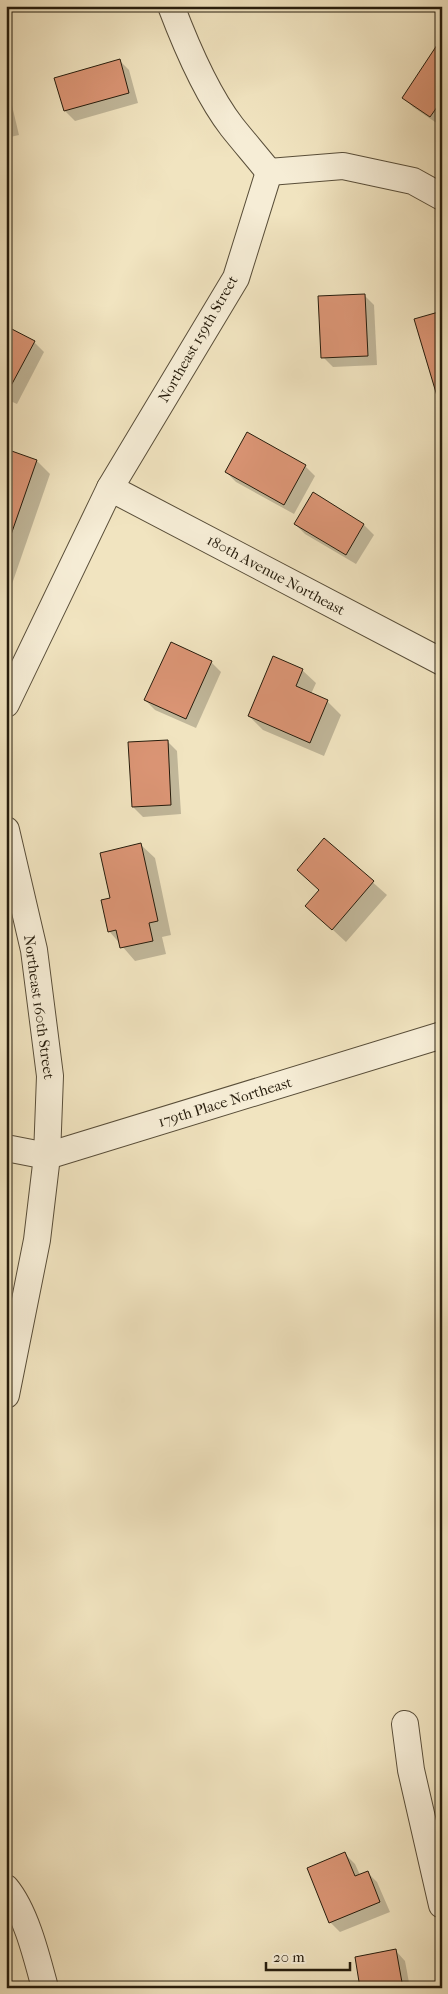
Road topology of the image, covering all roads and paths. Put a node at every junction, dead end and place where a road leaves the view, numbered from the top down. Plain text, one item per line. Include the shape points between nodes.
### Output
1 (171, 6) edge
2 (269, 172) junction
3 (442, 197) edge
4 (110, 488) junction
5 (442, 662) edge
6 (6, 704) edge
7 (6, 830) edge
8 (442, 1035) edge
9 (6, 1148) edge
10 (47, 1156) junction
11 (6, 1395) edge
12 (405, 1724) dead end
13 (6, 1888) edge
14 (442, 1906) edge
15 (45, 1988) edge

1 - 2 street via 217,105
2 - 3 street via 343,166 414,181
2 - 4 street, Northeast 159th Street via 236,278
4 - 5 street, 180th Avenue Northeast
4 - 6 street, Northeast 159th Street
7 - 10 street, Northeast 160th Street via 34,950 50,1076
8 - 10 street, 179th Place Northeast
9 - 10 street, 179th Place Northeast
10 - 11 street, Northeast 160th Street via 37,1240
12 - 14 street via 411,1770
13 - 15 street via 13,1896 36,1950

